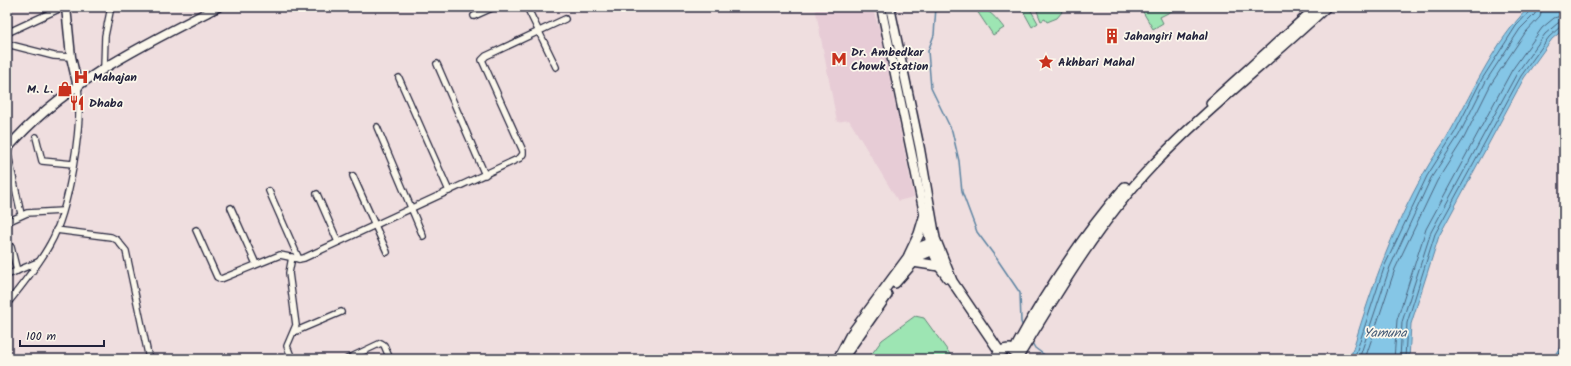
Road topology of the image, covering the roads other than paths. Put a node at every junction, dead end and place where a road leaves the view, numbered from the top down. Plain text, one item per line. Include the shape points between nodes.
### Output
1 (64, 7) edge
2 (111, 7) edge
3 (218, 7) edge
4 (494, 7) edge
5 (527, 7) edge
6 (890, 7) edge
7 (1317, 7) edge
8 (1326, 7) edge
9 (880, 9) edge
10 (7, 12) edge
11 (474, 16) dead end
12 (565, 19) dead end
13 (539, 31) junction
14 (8, 33) edge
15 (7, 44) edge
16 (71, 57) junction
17 (437, 64) dead end
18 (556, 67) dead end
19 (104, 68) junction
20 (399, 78) dead end
21 (78, 87) junction
22 (377, 127) dead end
23 (36, 137) dead end
24 (7, 150) edge
25 (73, 164) junction
26 (485, 174) junction
27 (353, 176) dead end
28 (269, 191) dead end
29 (449, 192) junction
30 (317, 194) dead end
31 (231, 208) dead end
32 (412, 209) junction
33 (62, 211) junction
34 (21, 214) junction
35 (925, 214) junction
36 (7, 222) edge
37 (376, 225) junction
38 (56, 230) junction
39 (196, 230) dead end
40 (423, 236) dead end
41 (338, 242) junction
42 (934, 245) junction
43 (11, 247) dead end
44 (387, 252) dead end
45 (292, 257) junction
46 (299, 259) junction
47 (911, 259) junction
48 (40, 261) junction
49 (256, 264) junction
50 (939, 266) junction
51 (17, 271) junction
52 (7, 275) edge
53 (952, 281) junction
54 (7, 304) edge
55 (341, 312) dead end
56 (1032, 326) junction
57 (294, 332) junction
58 (998, 355) edge
59 (1017, 355) edge
60 (149, 359) edge
61 (292, 359) edge
62 (347, 359) edge
63 (390, 359) edge
64 (838, 359) edge
65 (842, 359) edge

1 - 14 street
1 - 16 main road
2 - 19 street via 105,36
3 - 19 main road
4 - 11 street
5 - 13 street
6 - 42 main road via 920,149
7 - 56 main road via 1141,169 1100,216
8 - 56 main road via 1151,167 1112,213
9 - 35 main road
10 - 14 street
12 - 13 street
13 - 18 street
13 - 26 street via 482,60 523,154 520,158
15 - 16 street via 54,56
16 - 21 main road
17 - 26 street
19 - 21 main road
20 - 29 street
21 - 24 main road via 47,110 17,137
21 - 25 street via 80,117
22 - 32 street
23 - 25 street via 42,162
24 - 34 street
25 - 33 street
26 - 29 street
27 - 37 street
28 - 46 street
29 - 32 street
30 - 41 street
31 - 49 street
32 - 37 street
32 - 40 street
33 - 34 street
33 - 38 street
34 - 36 street
35 - 42 main road
35 - 47 main road
37 - 41 street
37 - 44 street
38 - 48 street
38 - 60 street via 111,237 122,245 126,251
39 - 49 street via 219,279
41 - 46 street
42 - 47 main road
42 - 50 main road
42 - 53 main road
43 - 51 street
45 - 46 street
45 - 49 street via 280,255
45 - 57 street via 288,273 296,320
47 - 50 main road
47 - 64 main road via 850,336
47 - 65 main road
48 - 51 street
48 - 54 street
50 - 53 main road
51 - 52 street
53 - 58 main road
55 - 57 street
56 - 59 main road
57 - 61 street via 286,346
58 - 59 main road via 1007,349
62 - 63 street via 381,343

